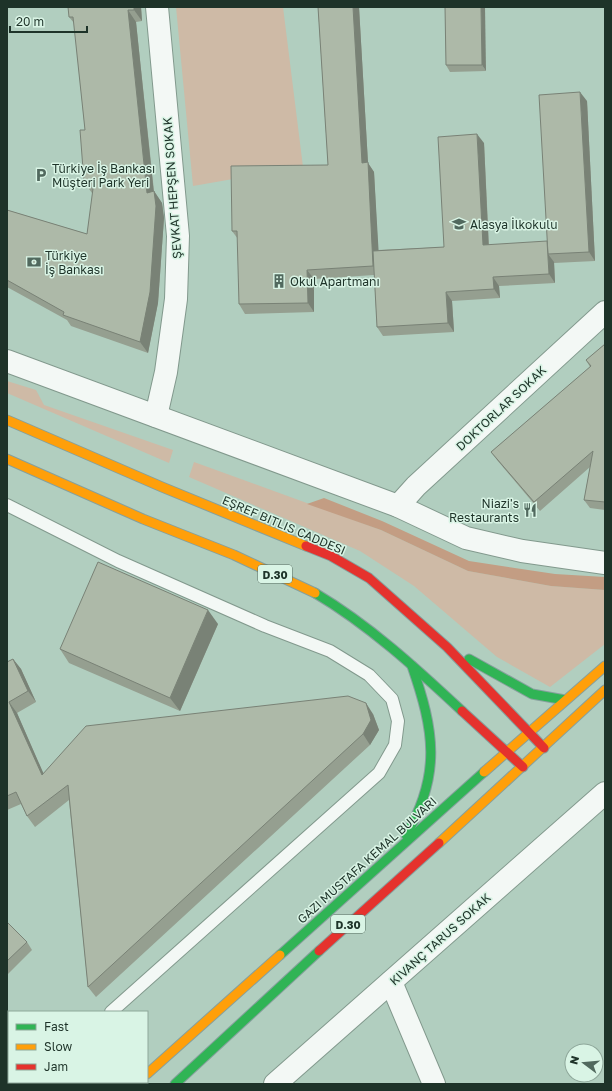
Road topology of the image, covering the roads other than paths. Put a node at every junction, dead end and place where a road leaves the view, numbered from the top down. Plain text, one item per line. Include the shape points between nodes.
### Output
1 (157, 7) edge
2 (605, 312) edge
3 (7, 361) edge
4 (156, 416) junction
5 (7, 420) edge
6 (7, 458) edge
7 (7, 505) edge
8 (398, 506) junction
9 (605, 563) edge
10 (447, 647) junction
11 (411, 663) junction
12 (605, 666) edge
13 (605, 690) edge
14 (565, 700) junction
15 (529, 732) junction
16 (544, 748) junction
17 (506, 751) junction
18 (523, 767) junction
19 (605, 793) edge
20 (397, 850) junction
21 (392, 982) junction
22 (112, 1011) edge
23 (148, 1073) edge
24 (174, 1084) edge
25 (275, 1084) edge
26 (434, 1084) edge

1 - 4 street, ŞEVKAT HEPŞEN SOKAK via 178,236 176,299 166,372
2 - 8 street, DOKTORLAR SOKAK via 416,486
3 - 4 street
4 - 8 street
5 - 10 main road, EŞREF BITLIS CADDESI via 331,556 369,578
6 - 11 main road, D.30 via 143,519 234,555 313,592 342,609
7 - 22 lane via 125,564 265,626 330,651 369,675 392,699 398,721 395,745 379,773
8 - 9 street via 466,538 522,551
10 - 14 main road via 532,694
10 - 15 main road, EŞREF BITLIS CADDESI
11 - 17 main road, D.30
11 - 20 main road via 427,710 432,748 428,788 414,823
12 - 14 main road
13 - 16 main road
14 - 15 main road
15 - 16 main road, EŞREF BITLIS CADDESI
15 - 17 main road
16 - 18 main road, D.30
17 - 18 main road, D.30
17 - 20 main road, D.30
18 - 24 main road, D.30
19 - 21 street
20 - 23 main road, D.30
21 - 25 street
21 - 26 street

